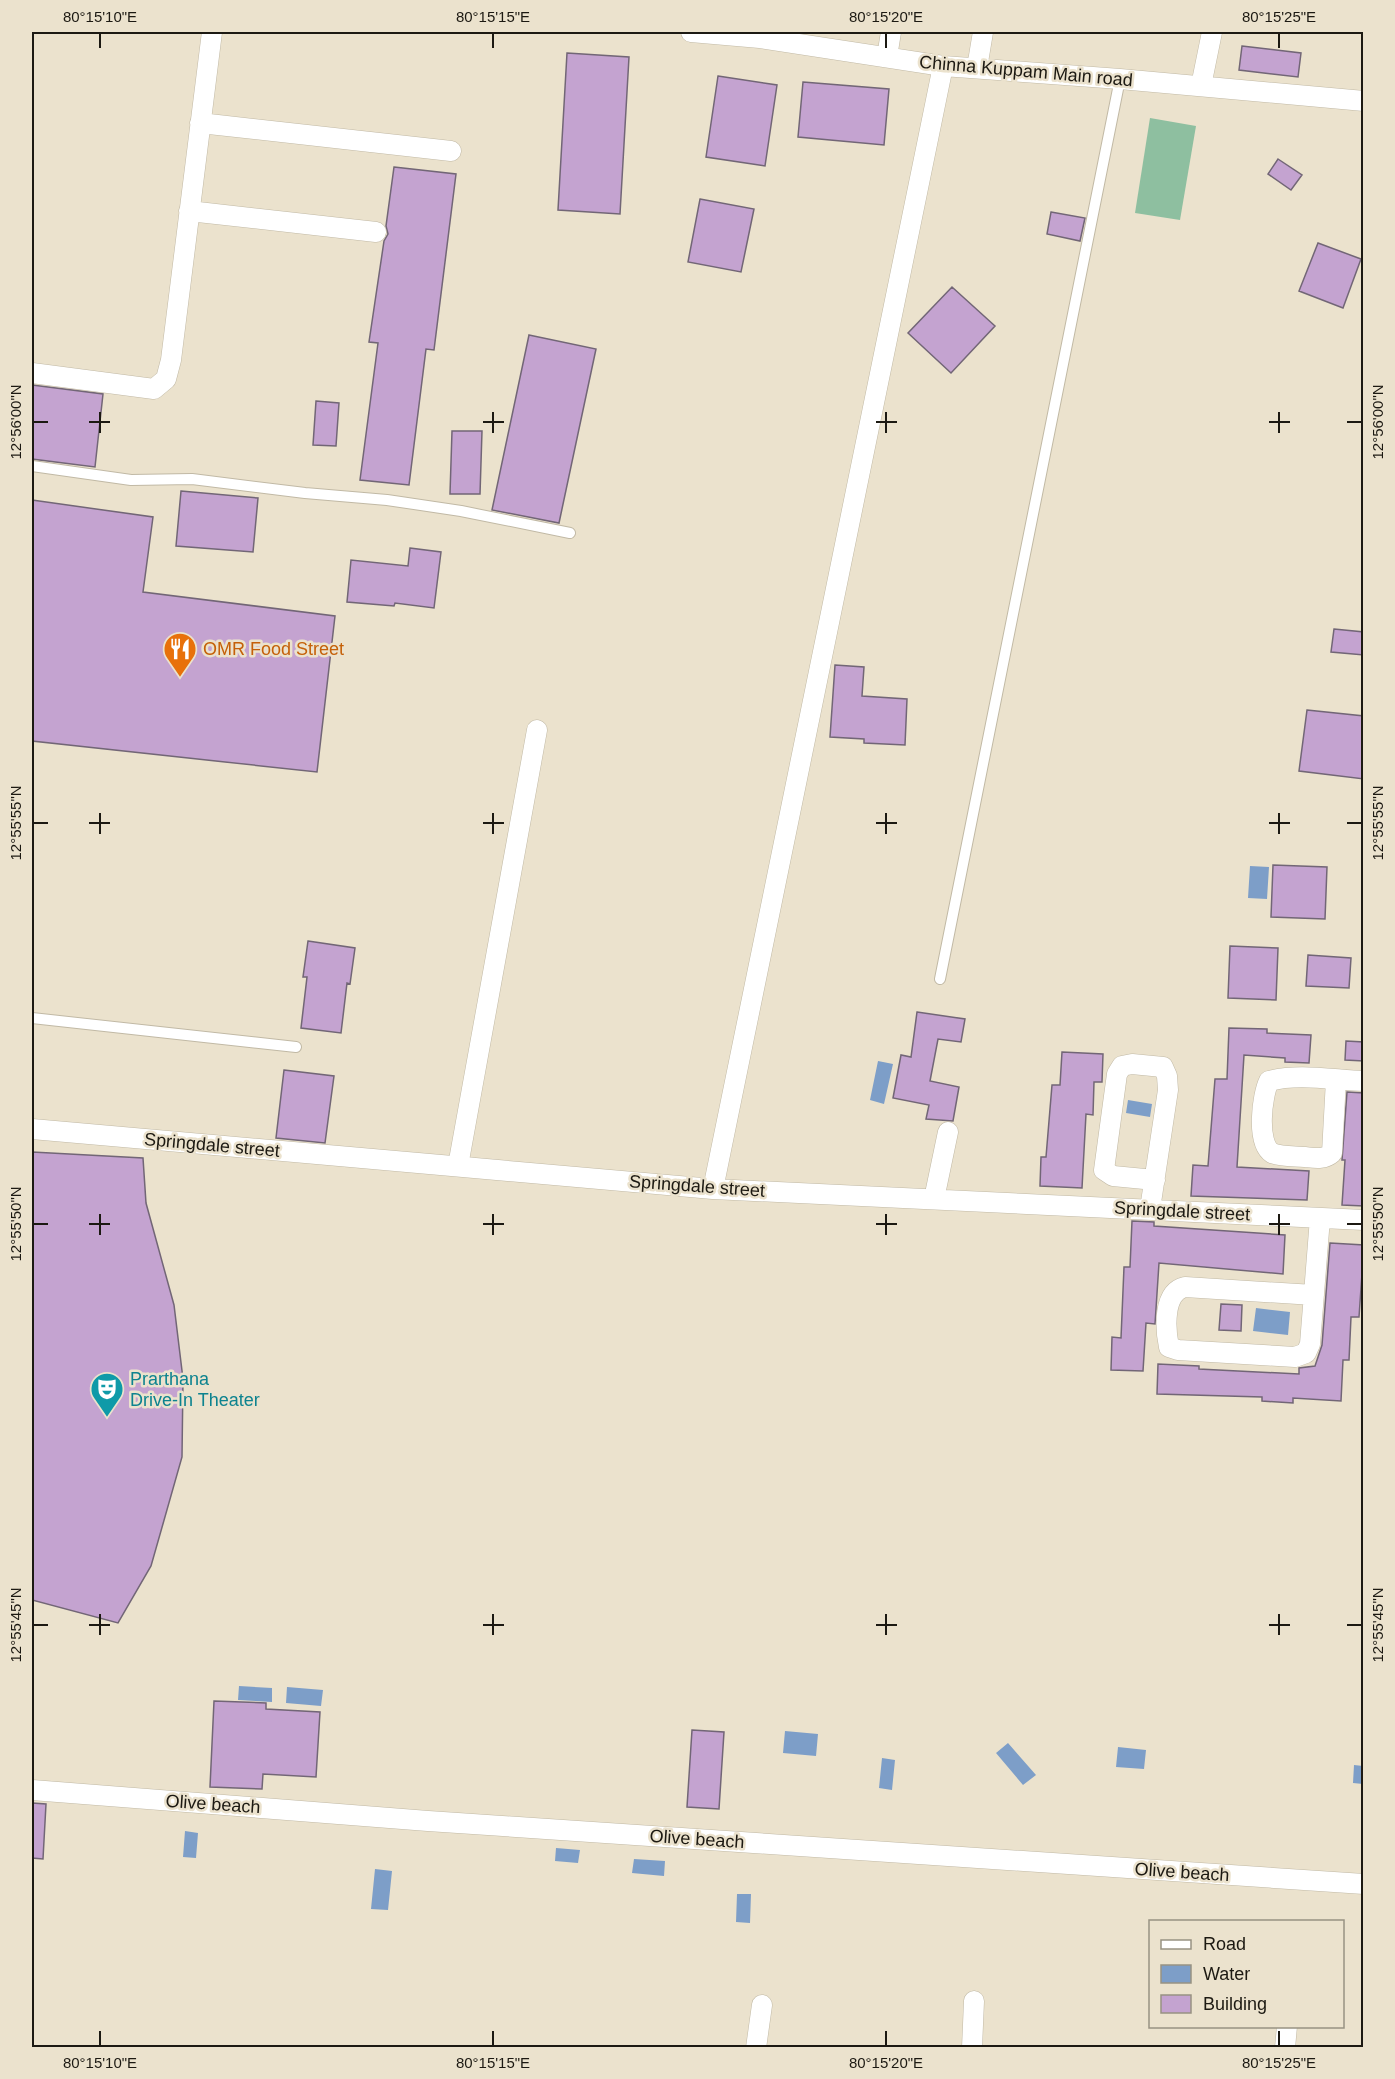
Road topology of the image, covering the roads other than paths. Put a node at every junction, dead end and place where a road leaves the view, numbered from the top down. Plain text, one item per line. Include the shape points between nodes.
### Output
1 (212, 32) edge
2 (691, 32) edge
3 (891, 32) edge
4 (983, 32) edge
5 (1212, 32) edge
6 (887, 57) junction
7 (943, 66) junction
8 (977, 68) junction
9 (1120, 79) junction
10 (1202, 86) junction
11 (1364, 101) edge
12 (200, 123) junction
13 (451, 151) dead end
14 (189, 211) junction
15 (376, 232) dead end
16 (32, 373) edge
17 (32, 466) edge
18 (570, 533) dead end
19 (537, 730) dead end
20 (940, 980) dead end
21 (32, 1018) edge
22 (296, 1047) dead end
23 (1336, 1080) junction
24 (1364, 1081) edge
25 (32, 1129) edge
26 (948, 1132) dead end
27 (458, 1166) junction
28 (1155, 1180) junction
29 (713, 1189) junction
30 (934, 1199) junction
31 (1150, 1209) junction
32 (1320, 1218) junction
33 (1364, 1220) edge
34 (1314, 1295) junction
35 (32, 1790) edge
36 (1364, 1884) edge
37 (974, 2001) dead end
38 (762, 2005) dead end
39 (1287, 2028) edge
40 (756, 2048) edge
41 (972, 2048) edge
42 (1285, 2048) edge

1 - 12 street
2 - 6 street, Chinna Kuppam Main road
3 - 6 street
4 - 8 street
5 - 10 street
6 - 7 street, Chinna Kuppam Main road
7 - 8 street, Chinna Kuppam Main road
7 - 29 street
8 - 9 street, Chinna Kuppam Main road
9 - 10 street, Chinna Kuppam Main road
9 - 20 lane
10 - 11 street, Chinna Kuppam Main road
12 - 13 street
12 - 14 street
14 - 15 street
14 - 16 street via 166,379 154,389
17 - 18 lane via 131,480 192,479 387,500
19 - 27 street
21 - 22 lane
23 - 23 street via 1269,1081 1264,1091 1262,1137 1266,1148 1274,1154 1322,1158 1332,1154
23 - 24 street
25 - 27 street, Springdale street
26 - 30 street
27 - 29 street, Springdale street
28 - 28 street via 1167,1076 1163,1068 1122,1066 1117,1074 1104,1170 1113,1176
28 - 31 street
29 - 30 street, Springdale street
30 - 31 street, Springdale street
31 - 32 street, Springdale street
32 - 33 street, Springdale street
32 - 34 street
34 - 34 street via 1176,1289 1170,1297 1169,1347 1295,1357 1306,1353 1310,1344
35 - 36 street, Olive beach via 428,1821
37 - 41 street
38 - 40 street
39 - 42 street

